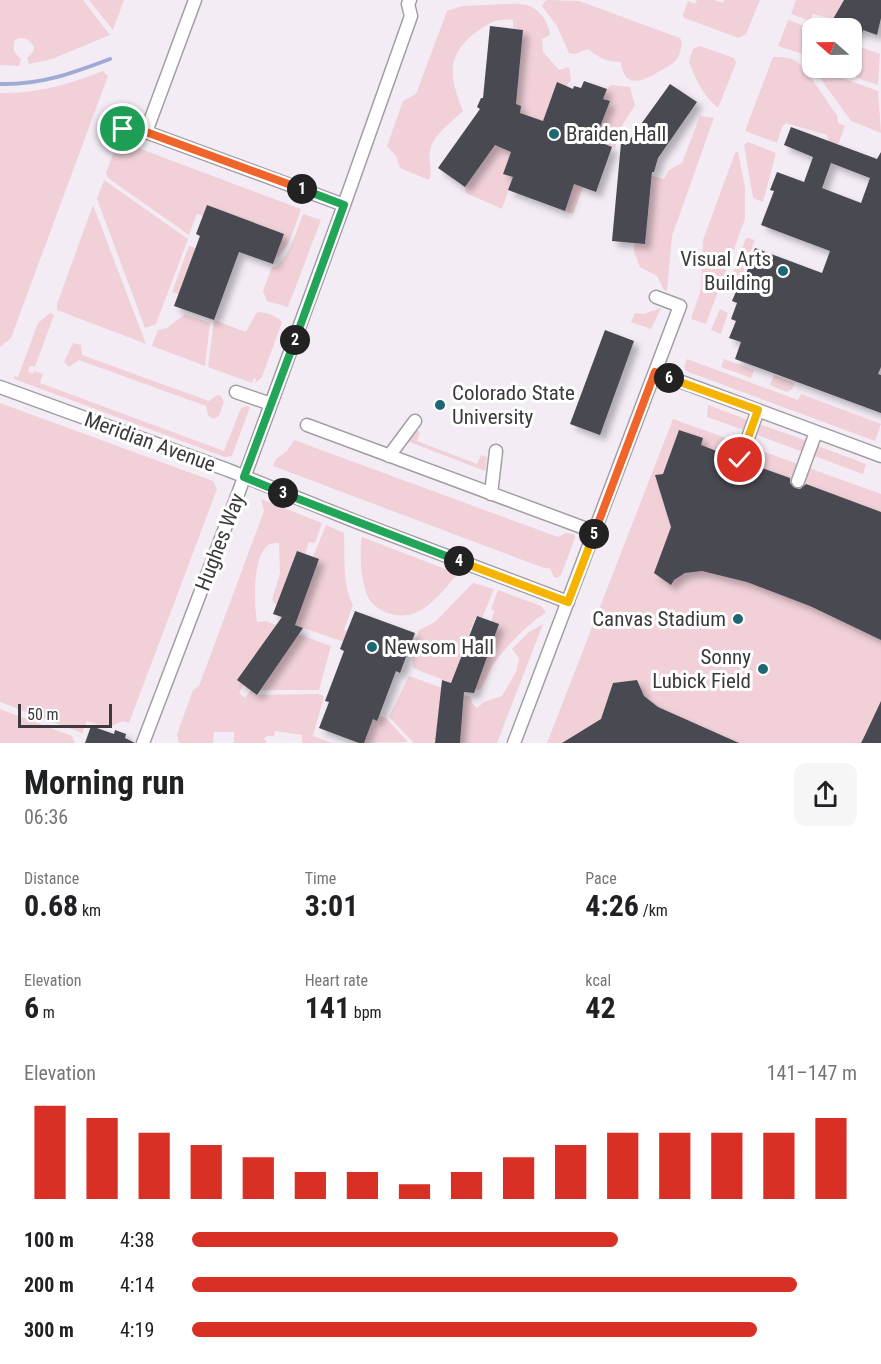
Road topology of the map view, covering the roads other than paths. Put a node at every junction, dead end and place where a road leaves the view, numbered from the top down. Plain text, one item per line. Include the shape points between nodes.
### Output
1 (195, 0) edge
2 (406, 1) edge
3 (108, 125) dead end
4 (146, 132) junction
5 (344, 205) junction
6 (656, 297) dead end
7 (655, 372) junction
8 (0, 387) edge
9 (236, 392) dead end
10 (271, 404) junction
11 (758, 410) junction
12 (415, 421) dead end
13 (307, 425) dead end
14 (816, 432) junction
15 (496, 452) dead end
16 (389, 456) junction
17 (881, 456) edge
18 (740, 460) dead end
19 (244, 477) junction
20 (798, 481) dead end
21 (491, 494) junction
22 (595, 532) junction
23 (568, 602) junction
24 (143, 743) edge
25 (514, 743) edge

1 - 4 street
2 - 5 street, Hughes Way via 411,16
3 - 4 street
4 - 5 street
5 - 10 street, Hughes Way
6 - 7 street via 680,306
7 - 11 street
7 - 22 street
8 - 19 street, Meridian Avenue
9 - 10 street
10 - 19 street, Hughes Way
11 - 14 street
11 - 18 street
12 - 16 street
13 - 16 street
14 - 17 street
14 - 20 street
15 - 21 street
16 - 21 street
19 - 23 street, Meridian Avenue
19 - 24 street, Hughes Way
21 - 22 street
22 - 23 street
23 - 25 street

